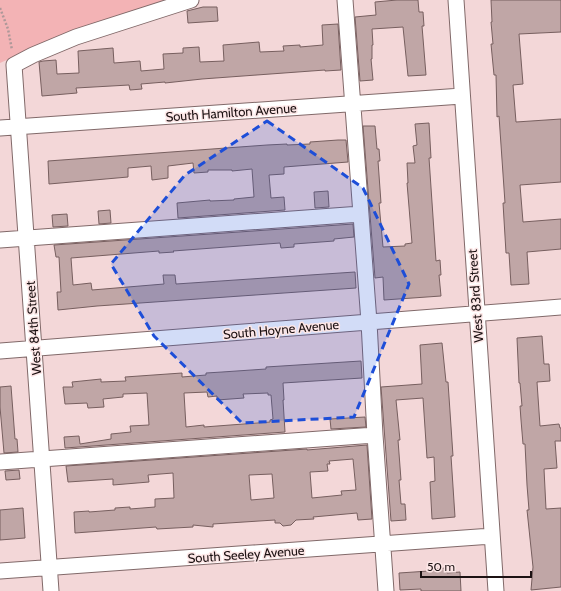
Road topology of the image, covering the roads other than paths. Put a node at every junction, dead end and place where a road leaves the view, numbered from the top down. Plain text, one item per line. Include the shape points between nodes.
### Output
1 (191, 0) edge
2 (345, 0) edge
3 (456, 0) edge
4 (462, 96) junction
5 (353, 104) junction
6 (18, 127) junction
7 (0, 128) edge
8 (361, 214) junction
9 (26, 238) junction
10 (0, 240) edge
11 (561, 307) edge
12 (477, 313) junction
13 (369, 322) junction
14 (34, 348) junction
15 (0, 350) edge
16 (374, 435) junction
17 (42, 459) junction
18 (0, 462) edge
19 (492, 536) junction
20 (382, 544) junction
21 (50, 568) junction
22 (0, 571) edge
23 (51, 591) edge
24 (386, 591) edge
25 (496, 591) edge

1 - 6 street, West 84th Street via 76,37 14,65
2 - 5 street
3 - 4 street, West 83rd Street
4 - 5 street, South Hamilton Avenue
4 - 12 street, West 83rd Street
5 - 6 street, South Hamilton Avenue
5 - 8 street
6 - 7 street, South Hamilton Avenue
6 - 9 street, West 84th Street
8 - 9 street
8 - 13 street
9 - 10 street
9 - 14 street, West 84th Street
11 - 12 street, South Hoyne Avenue
12 - 13 street, South Hoyne Avenue
12 - 19 street, West 83rd Street
13 - 14 street, South Hoyne Avenue
13 - 16 street
14 - 15 street, South Hoyne Avenue
14 - 17 street, West 84th Street
16 - 17 street
16 - 20 street
17 - 18 street
17 - 21 street, West 84th Street
19 - 20 street, South Seeley Avenue
19 - 25 street, West 83rd Street
20 - 21 street, South Seeley Avenue
20 - 24 street
21 - 22 street, South Seeley Avenue
21 - 23 street, West 84th Street

